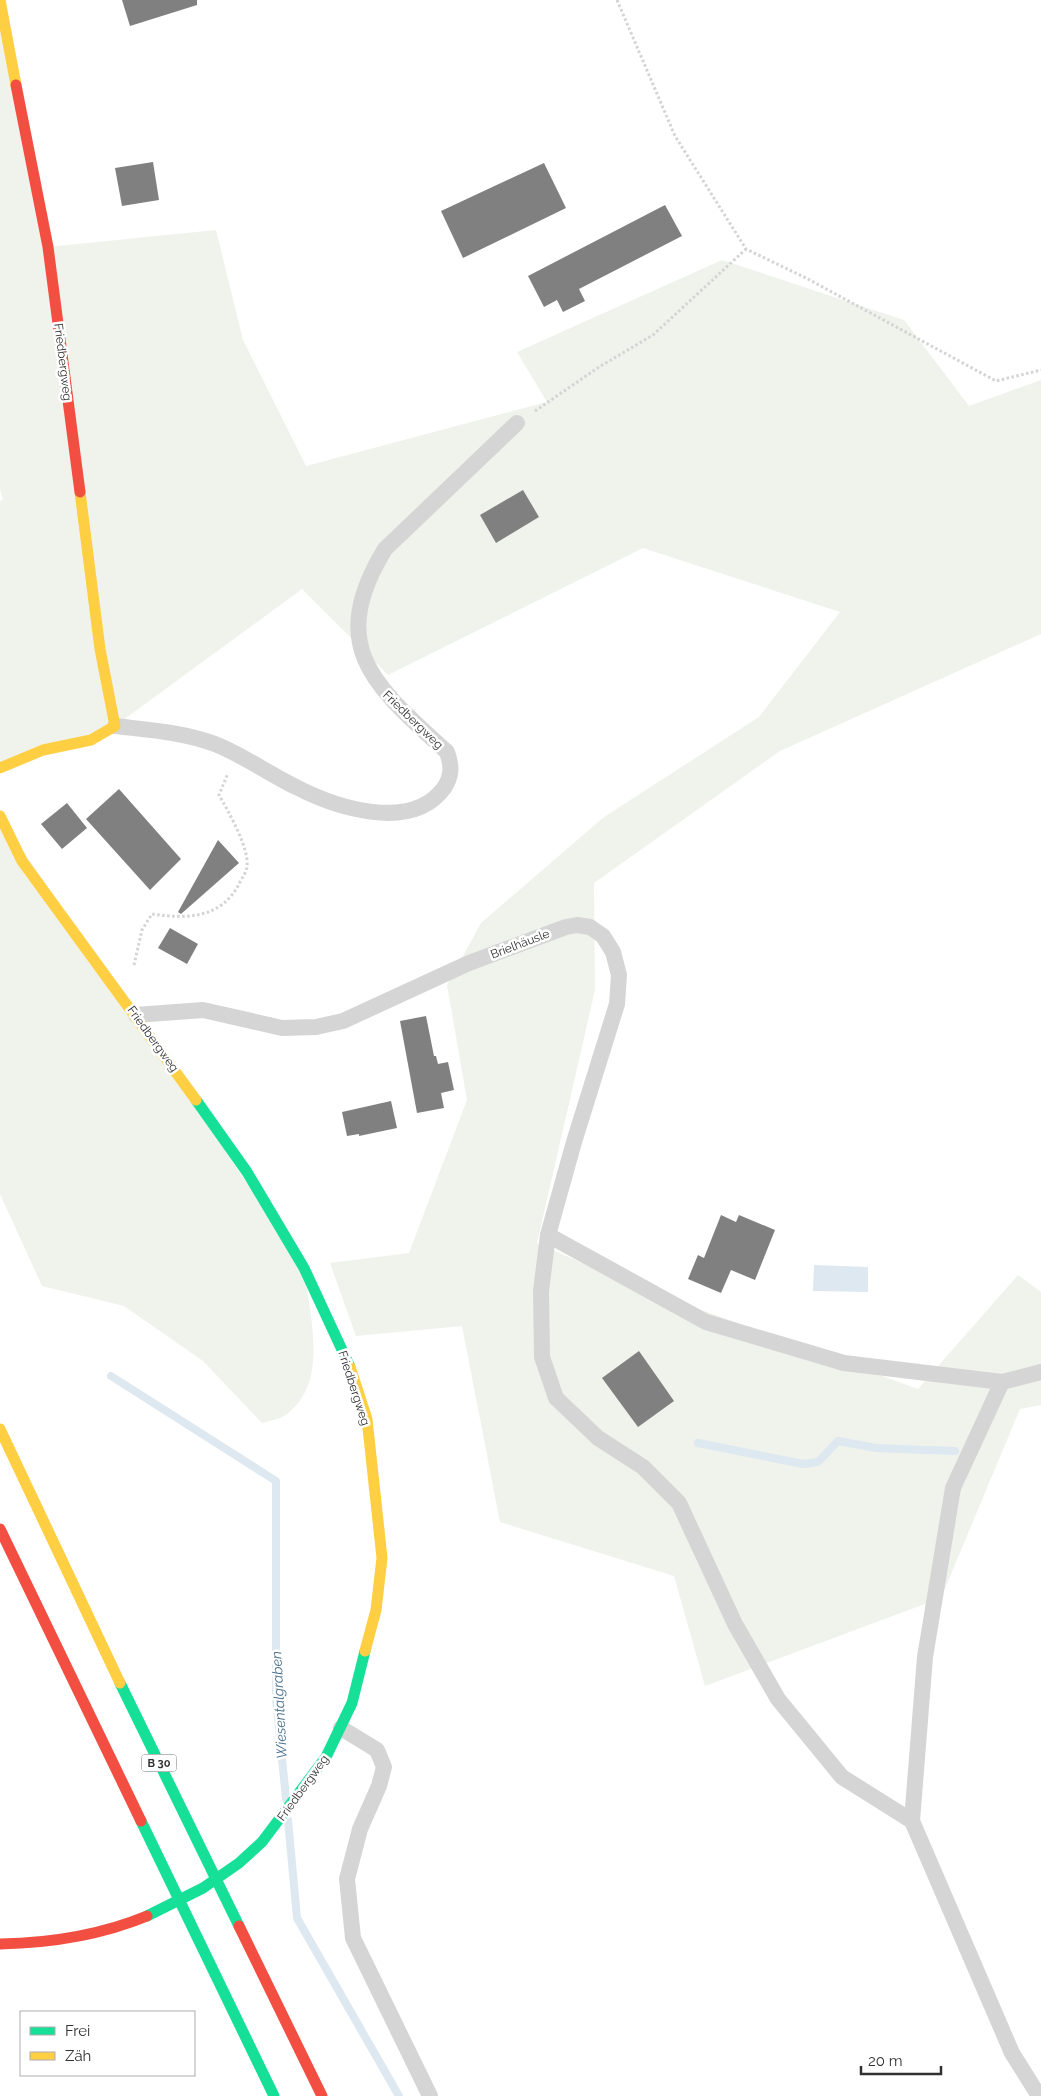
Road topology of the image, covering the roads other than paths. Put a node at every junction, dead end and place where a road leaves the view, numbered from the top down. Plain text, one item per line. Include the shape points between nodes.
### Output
1 (0, 0) edge
2 (517, 423) road end
3 (115, 726) junction
4 (0, 768) edge
5 (0, 816) edge
6 (136, 1015) junction
7 (548, 1235) junction
8 (1041, 1372) edge
9 (1002, 1382) junction
10 (0, 1428) edge
11 (0, 1529) edge
12 (341, 1728) junction
13 (912, 1821) junction
14 (0, 1944) edge
15 (274, 2096) edge
16 (322, 2096) edge
17 (430, 2096) edge
18 (1039, 2096) edge

1 - 3 main road, Friedbergweg via 48,247 100,649
2 - 3 lane, Friedbergweg via 385,549 371,572 359,608 359,644 382,690 447,752 452,771 448,782 431,800 406,810 366,812 316,797 216,745 178,733
3 - 4 main road via 91,740 43,750
5 - 6 main road, Friedbergweg via 22,861
6 - 7 lane, Brielhäusle via 202,1010 282,1028 316,1027 343,1020 469,963 542,935 566,927 590,927 603,936 613,952 619,974 617,1004
6 - 12 main road, Friedbergweg via 247,1172 304,1268 348,1361 367,1419 382,1558 374,1620 360,1677
7 - 9 lane via 706,1322 844,1363
7 - 13 lane, Brielhäusle via 541,1291 542,1357 556,1398 598,1438 643,1467 679,1503 735,1624 778,1699 842,1778
8 - 9 lane
9 - 13 lane via 953,1488 925,1657
10 - 16 main road, B 30 via 132,1709
11 - 15 main road
12 - 14 main road, Friedbergweg via 309,1783 262,1842 203,1888 121,1927 41,1943
12 - 17 lane via 377,1750 384,1767 360,1829 347,1879 353,1938
13 - 18 lane via 1012,2053

